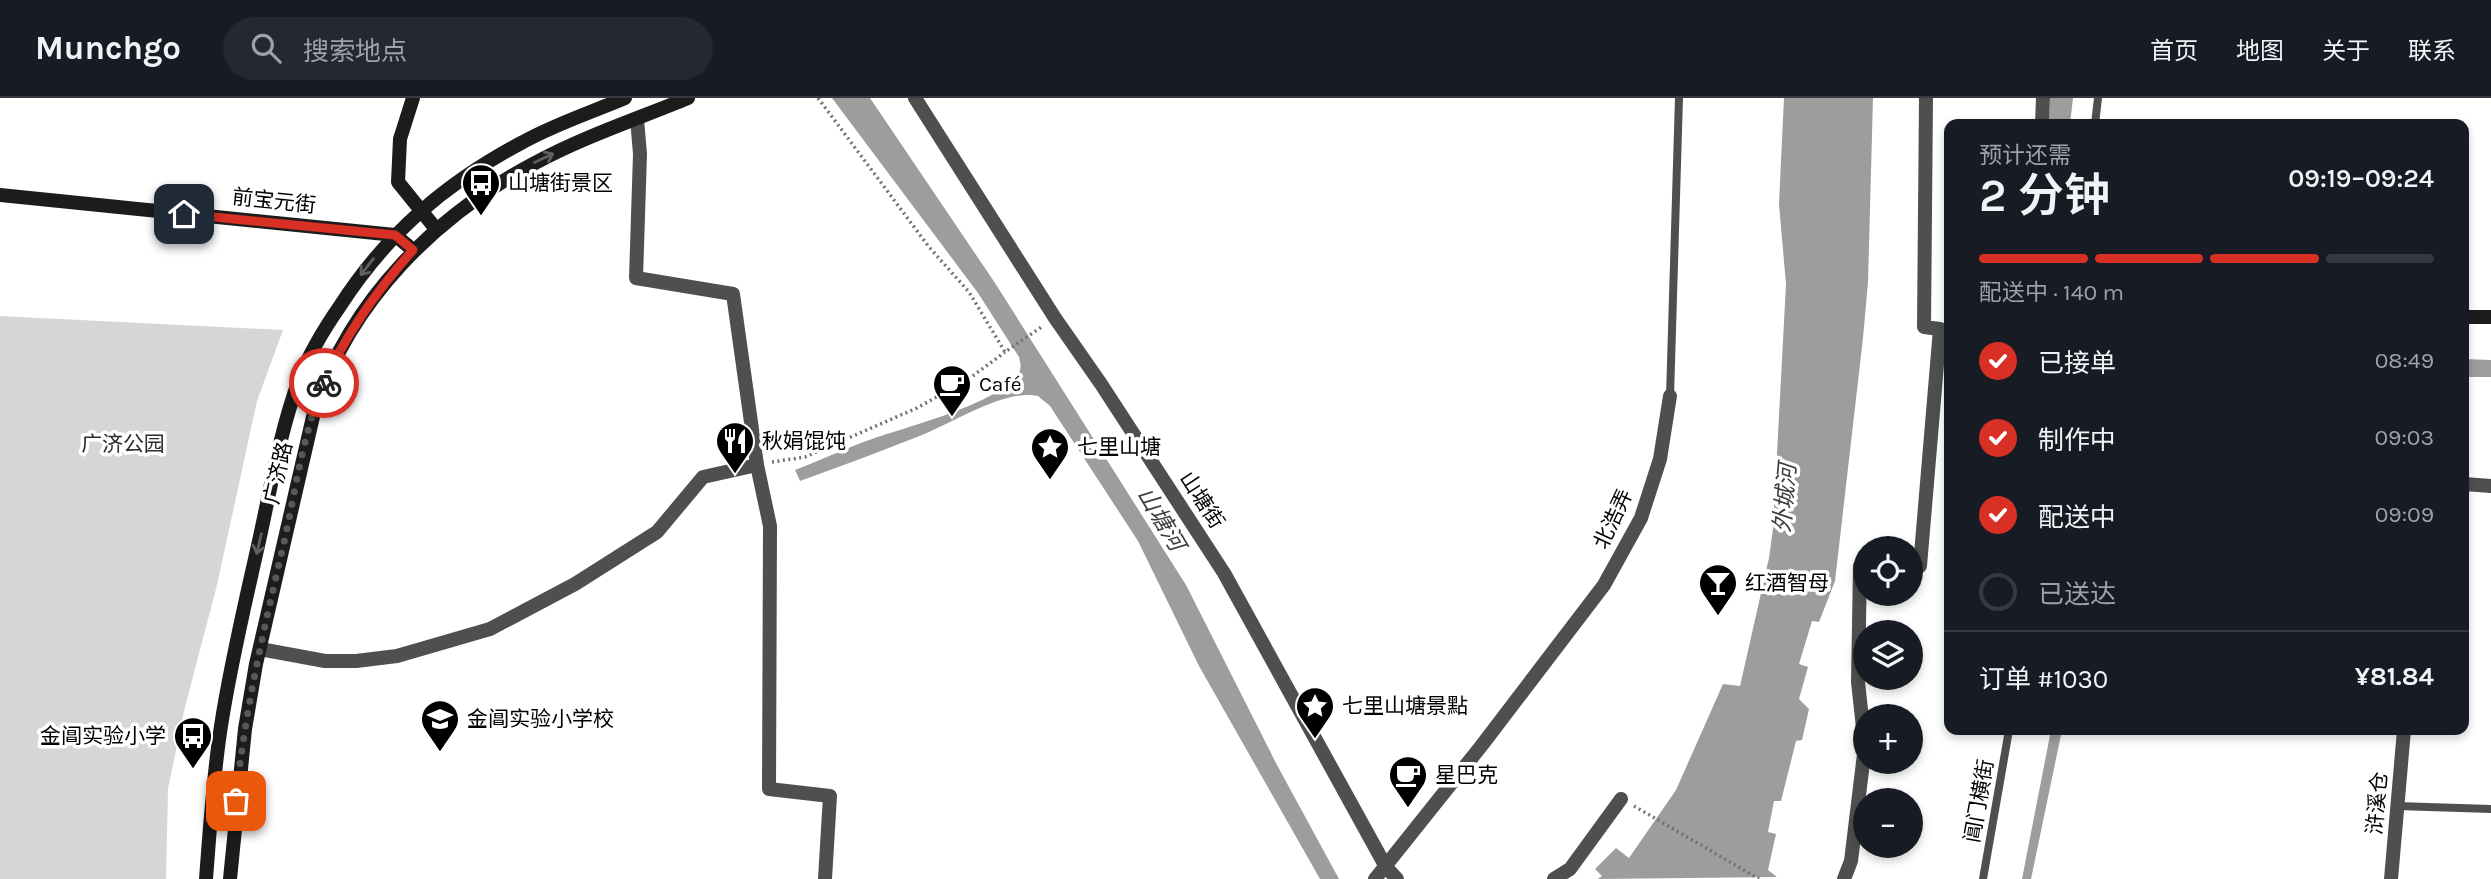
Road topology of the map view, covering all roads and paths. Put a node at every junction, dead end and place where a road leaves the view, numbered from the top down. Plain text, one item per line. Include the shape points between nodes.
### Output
1 (413, 98) edge
2 (625, 98) edge
3 (688, 98) edge
4 (818, 98) edge
5 (915, 98) edge
6 (1679, 98) edge
7 (1926, 98) edge
8 (2043, 98) edge
9 (2098, 98) edge
10 (637, 119) junction
11 (2042, 119) edge
12 (2096, 119) edge
13 (0, 195) edge
14 (420, 211) junction
15 (436, 229) junction
16 (395, 235) junction
17 (413, 250) junction
18 (2469, 317) edge
19 (2491, 317) edge
20 (1031, 334) dead end
21 (1005, 352) junction
22 (1670, 396) joint
23 (757, 465) junction
24 (2469, 484) edge
25 (2491, 486) edge
26 (1923, 536) edge
27 (1859, 606) edge
28 (260, 649) junction
29 (2008, 735) edge
30 (2404, 735) edge
31 (1621, 799) dead end
32 (2398, 806) junction
33 (2491, 809) edge
34 (1641, 810) dead end
35 (1385, 867) junction
36 (206, 879) edge
37 (230, 879) edge
38 (825, 879) edge
39 (1374, 879) edge
40 (1397, 879) edge
41 (1554, 879) edge
42 (1759, 879) edge
43 (1844, 879) edge
44 (1983, 879) edge
45 (2391, 879) edge

1 - 14 main road via 400,139 398,182
2 - 14 main road, 广济路 via 523,142
3 - 10 main road, 广济路
4 - 21 path via 929,247 969,292
5 - 35 street, 山塘街 via 1224,573
6 - 22 lane, 北浩弄
7 - 26 street via 1924,327 1940,329
8 - 11 street
9 - 12 lane
15 -> 10 main road, 广济路 via 534,163
10 - 23 street via 636,278 733,294
13 - 16 main road, 前宝元街
14 - 15 main road
14 - 16 main road, 广济路
15 - 17 main road, 广济路
16 - 17 main road
16 -> 36 main road, 广济路 via 332,317 306,363 292,401 221,725
17 - 28 main road, 广济路 via 364,313 323,386
18 - 19 main road
20 - 21 path
21 - 23 path via 917,408 805,457
22 - 35 street, 北浩弄 via 1660,459 1641,518 1604,584
23 - 28 street via 703,477 657,532 575,584 489,629 397,656 356,661 325,661
23 - 38 street via 770,526 769,789 830,796
24 - 25 street
27 - 43 street via 1858,682 1865,746 1851,861
28 - 37 main road, 广济路 via 241,755
29 - 44 lane, 阊门横街
30 - 32 street, 浒溪仓
31 - 41 street via 1570,869
32 - 33 lane
32 - 45 street, 浒溪仓
34 - 42 path
35 - 39 street, 北浩弄
35 - 40 street, 山塘街

